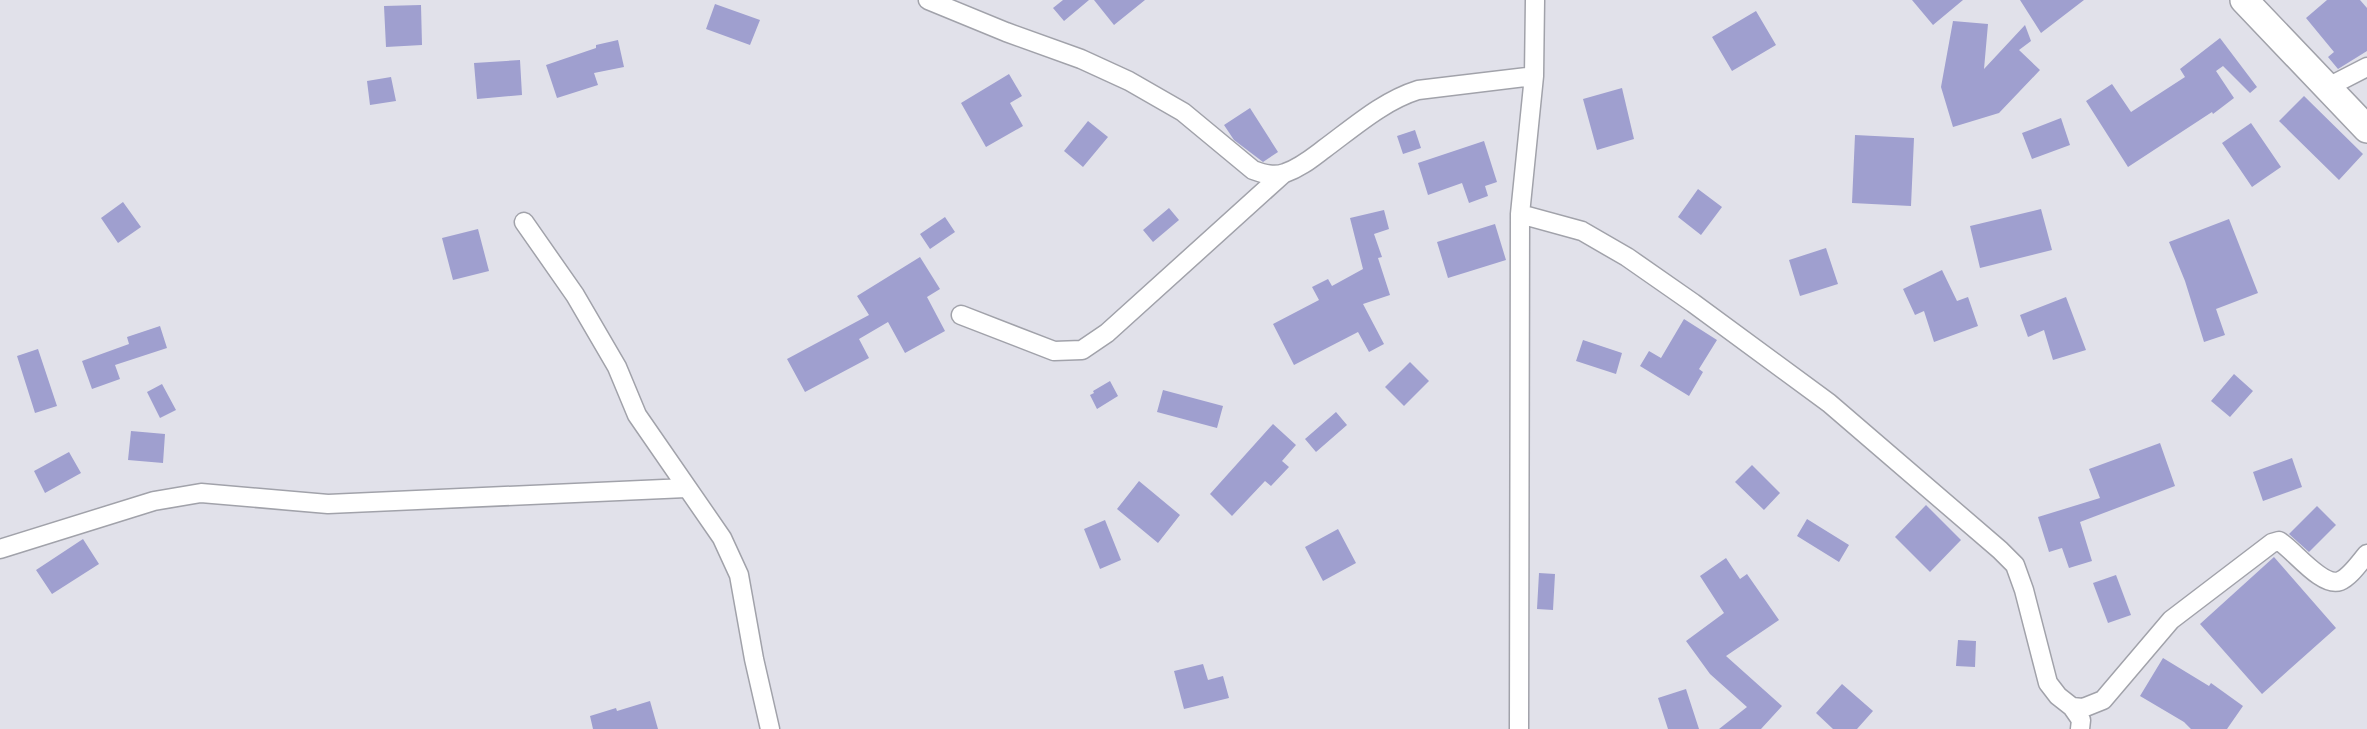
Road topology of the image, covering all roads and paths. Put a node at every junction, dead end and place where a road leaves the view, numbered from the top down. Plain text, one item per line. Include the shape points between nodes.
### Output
1 (928, 0) edge
2 (1535, 0) edge
3 (2245, 0) edge
4 (2367, 67) edge
5 (1534, 75) junction
6 (2328, 87) junction
7 (2367, 129) edge
8 (1283, 174) junction
9 (1520, 214) junction
10 (524, 222) dead end
11 (961, 315) dead end
12 (686, 488) junction
13 (1, 547) edge
14 (2367, 554) edge
15 (2072, 707) junction
16 (770, 729) edge
17 (1519, 729) edge
18 (2080, 729) edge

1 - 8 street via 1129,81 1183,112 1253,170
2 - 5 street
3 - 6 main road
4 - 6 street
5 - 8 street via 1402,95 1302,165
5 - 9 street
6 - 7 main road
8 - 11 street via 1107,333 1082,350 1054,351
9 - 15 street via 1582,231 1694,303 1829,403 2000,550 2014,565 2024,590 2048,683
9 - 17 street
10 - 12 street via 575,295 617,367 637,415
12 - 13 street via 328,504 201,493 154,501
12 - 16 street via 722,538 739,575
14 - 15 street via 2345,578 2328,581 2285,545 2271,543 2171,620 2103,700 2083,708
15 - 18 street via 2080,720

